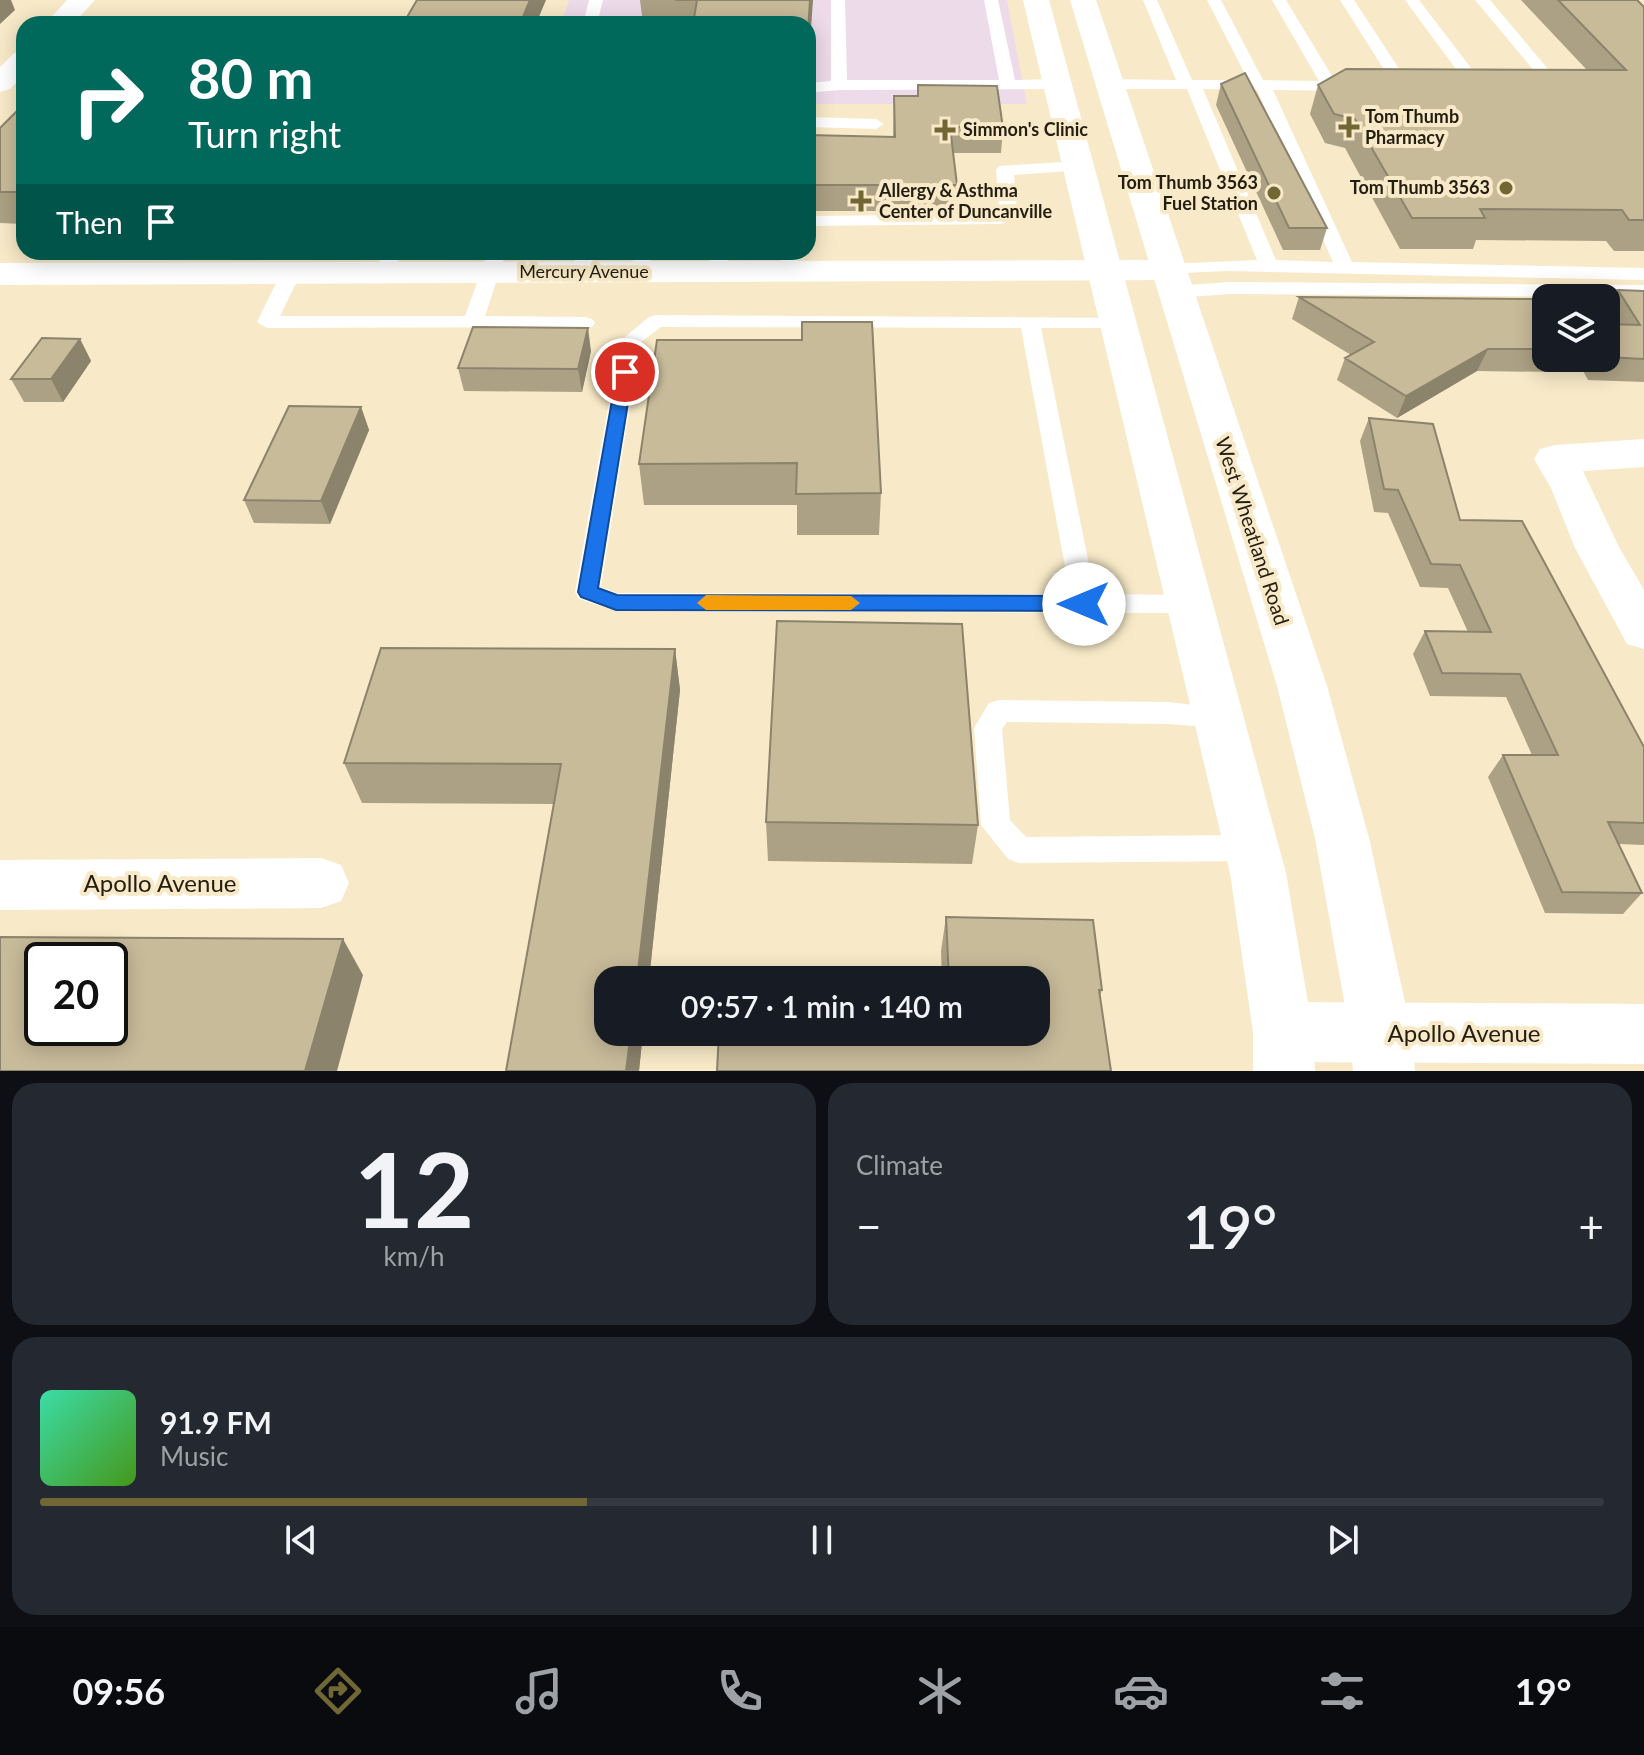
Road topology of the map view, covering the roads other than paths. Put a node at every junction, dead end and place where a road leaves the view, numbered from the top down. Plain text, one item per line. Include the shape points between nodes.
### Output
1 (82, 0) edge
2 (838, 0) edge
3 (991, 0) edge
4 (1036, 0) edge
5 (1083, 0) edge
6 (1150, 0) edge
7 (1214, 0) edge
8 (1279, 0) edge
9 (1347, 0) edge
10 (1412, 0) edge
11 (1482, 0) edge
12 (66, 16) edge
13 (16, 67) edge
14 (0, 83) edge
15 (1008, 84) junction
16 (1058, 84) junction
17 (1109, 84) junction
18 (839, 85) junction
19 (1190, 85) junction
20 (1261, 85) junction
21 (1330, 86) junction
22 (816, 87) edge
23 (1478, 88) edge
24 (1525, 88) edge
25 (816, 122) edge
26 (876, 124) dead end
27 (1078, 166) junction
28 (816, 221) edge
29 (388, 262) edge
30 (494, 262) edge
31 (584, 262) edge
32 (642, 262) edge
33 (719, 262) edge
34 (789, 262) edge
35 (1269, 266) junction
36 (1345, 268) junction
37 (1105, 270) junction
38 (291, 273) junction
39 (0, 274) edge
40 (1644, 274) edge
41 (1171, 281) junction
42 (1644, 291) edge
43 (1030, 321) junction
44 (473, 322) junction
45 (1118, 322) junction
46 (585, 323) dead end
47 (1644, 453) edge
48 (1084, 604) junction
49 (1190, 604) junction
50 (1644, 631) edge
51 (1219, 717) junction
52 (1252, 848) junction
53 (321, 883) dead end
54 (0, 885) edge
55 (1644, 1034) edge
56 (1284, 1052) edge
57 (1382, 1052) edge

1 - 12 main road
2 - 18 lane
3 - 15 lane
4 - 16 main road
5 - 17 main road, West Wheatland Road
6 - 19 lane
7 - 20 lane
8 - 21 lane
9 - 21 lane via 1395,87
10 - 23 lane
11 - 24 lane via 1551,85
13 - 14 main road
15 - 16 lane
15 - 18 lane
16 - 27 main road
17 - 19 lane
17 - 41 main road, West Wheatland Road
18 - 22 lane
19 - 20 lane
19 - 35 lane
20 - 21 lane
20 - 36 lane
25 - 26 lane
27 - 28 lane via 1005,170 1008,209 999,219
27 - 37 main road
29 - 30 main road, Mercury Avenue
29 - 38 main road, Mercury Avenue
30 - 31 main road, Mercury Avenue
30 - 44 lane
31 - 32 main road, Mercury Avenue
32 - 33 main road, Mercury Avenue
33 - 34 main road, Mercury Avenue
34 - 37 main road, Mercury Avenue
35 - 36 lane
35 - 41 lane via 1226,265
36 - 40 lane
37 - 41 main road, Mercury Avenue
37 - 45 main road
38 - 39 main road, Mercury Avenue
38 - 44 lane via 267,322
41 - 42 lane via 1229,288
41 - 57 main road, West Wheatland Road via 1302,686 1342,838
43 - 45 lane
43 - 48 lane
43 - 48 lane via 656,321 630,341 588,592 616,602
44 - 46 lane
45 - 49 main road
47 - 50 main road via 1555,459
48 - 49 lane
49 - 51 main road
51 - 52 main road
51 - 52 lane via 999,711 988,728 996,825 1019,850
52 - 56 main road
53 - 54 main road, Apollo Avenue
55 - 57 main road, Apollo Avenue
56 - 57 main road, Apollo Avenue

